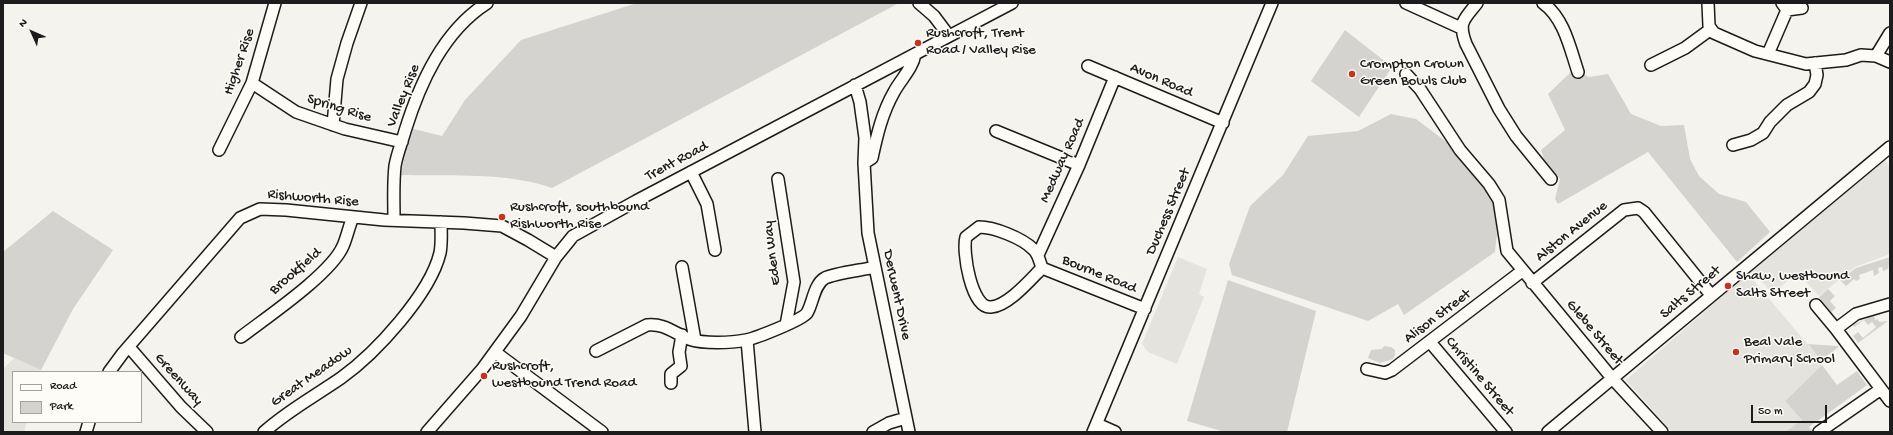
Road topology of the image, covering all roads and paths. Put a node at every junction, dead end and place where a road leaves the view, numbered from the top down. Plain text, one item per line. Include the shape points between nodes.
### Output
1 (275, 3) edge
2 (361, 3) edge
3 (919, 3) edge
4 (1012, 3) edge
5 (1272, 3) edge
6 (1406, 3) edge
7 (1477, 3) edge
8 (1543, 3) edge
9 (1708, 3) edge
10 (482, 4) edge
11 (1785, 6) edge
12 (1802, 8) dead end
13 (1461, 28) junction
14 (1712, 29) junction
15 (1890, 33) edge
16 (949, 36) junction
17 (915, 54) junction
18 (1768, 54) junction
19 (1876, 56) junction
20 (1890, 62) edge
21 (1815, 63) junction
22 (1651, 65) dead end
23 (1088, 66) dead end
24 (1578, 72) dead end
25 (1406, 74) dead end
26 (1115, 77) junction
27 (252, 83) junction
28 (855, 85) junction
29 (1223, 123) junction
30 (333, 125) junction
31 (996, 131) dead end
32 (402, 142) junction
33 (1733, 145) dead end
34 (1890, 147) edge
35 (219, 150) dead end
36 (864, 162) junction
37 (1079, 166) junction
38 (691, 172) junction
39 (778, 178) dead end
40 (1551, 179) dead end
41 (353, 217) junction
42 (394, 220) junction
43 (441, 222) junction
44 (715, 250) dead end
45 (1038, 255) junction
46 (556, 257) junction
47 (682, 267) dead end
48 (875, 267) junction
49 (1042, 268) junction
50 (1522, 271) junction
51 (1532, 283) junction
52 (1711, 295) junction
53 (1890, 304) edge
54 (1816, 305) dead end
55 (1145, 309) junction
56 (786, 325) junction
57 (1836, 329) junction
58 (682, 334) junction
59 (241, 337) dead end
60 (695, 340) junction
61 (747, 340) junction
62 (1430, 342) junction
63 (129, 347) junction
64 (596, 351) dead end
65 (495, 352) junction
66 (1367, 370) dead end
67 (111, 371) edge
68 (1612, 378) junction
69 (671, 383) dead end
70 (1881, 389) junction
71 (1890, 401) edge
72 (906, 418) junction
73 (1095, 428) edge
74 (598, 431) edge
75 (206, 432) edge
76 (264, 432) edge
77 (427, 432) edge
78 (755, 432) edge
79 (873, 432) edge
80 (910, 432) edge
81 (1115, 432) edge
82 (1506, 432) edge
83 (1548, 432) edge
84 (1662, 432) edge
85 (1819, 432) edge

1 - 27 street, Higher Rise
2 - 30 street via 337,79
3 - 16 street via 934,16
4 - 16 street, Trent Road
5 - 29 street, Duchess Street
6 - 13 street
7 - 13 street via 1461,24
8 - 24 street via 1553,10
9 - 14 street via 1707,15
10 - 32 street, Valley Rise via 455,33 427,72
11 - 12 street
11 - 18 street
13 - 40 street via 1466,44 1499,109 1516,136
14 - 18 street via 1714,33
14 - 22 street via 1685,48
15 - 19 street
16 - 17 street, Trent Road
17 - 28 street, Trent Road
17 - 36 street via 914,61 894,91 886,109 872,158
18 - 21 street via 1806,64
19 - 20 street
19 - 21 street via 1861,55 1846,60
21 - 33 street via 1817,75 1815,84 1809,92 1788,104 1762,133 1751,140
23 - 26 street, Avon Road
25 - 50 street, Glebe Street via 1420,89 1460,150 1499,200 1507,251
26 - 29 street, Avon Road
26 - 37 street, Medway Road
27 - 30 street, Spring Rise via 296,112
27 - 35 street, Higher Rise
28 - 36 street, Derwent Drive via 865,138
28 - 38 street, Trent Road
29 - 55 street, Duchess Street
30 - 32 street, Spring Rise
31 - 37 street
32 - 42 street, Valley Rise via 395,165
34 - 52 street, Salts Street
36 - 48 street, Derwent Drive via 868,233
37 - 45 street, Medway Road
38 - 44 street via 706,204
38 - 46 street, Trent Road via 573,236
39 - 56 street, Eden Way via 794,282
41 - 42 street, Rishworth Rise
41 - 59 street, Brookfield via 343,247 333,261 314,280
41 - 63 street, Rishworth Rise via 260,210 240,218
42 - 43 street, Rishworth Rise
43 - 46 street, Rishworth Rise via 502,226
43 - 76 street, Great Meadow via 440,252 436,265 428,281 385,340 342,377 278,418
45 - 49 street
45 - 49 street via 1034,249 1020,241 987,227 979,227 971,232 964,242 971,284 976,297 987,307 999,305 1009,299
46 - 65 street, Trent Road via 521,316
47 - 60 street
48 - 56 street via 824,279 818,286 806,314
48 - 72 street, Derwent Drive
49 - 55 street, Bourne Road
50 - 51 street, Glebe Street
50 - 62 street, Alison Street
51 - 52 street, Alston Avenue via 1624,210 1638,208 1644,212
51 - 68 street, Glebe Street
52 - 68 street, Salts Street
53 - 57 street via 1875,304
54 - 57 street
55 - 73 street, Duchess Street
56 - 61 street
57 - 70 street
58 - 60 street
58 - 64 street via 656,324 647,325
58 - 69 street via 679,352 681,366 671,374
60 - 61 street via 703,343
61 - 78 street
62 - 66 street, Alison Street via 1392,370 1385,373
62 - 82 street, Christine Street
63 - 67 street, Rishworth Rise
63 - 75 street, Greenway
65 - 74 street
65 - 77 street, Trent Road
68 - 83 street, Salts Street
68 - 84 street, Glebe Street
70 - 71 street
70 - 85 street
72 - 79 street via 889,423
72 - 80 street, Derwent Drive
73 - 81 street

